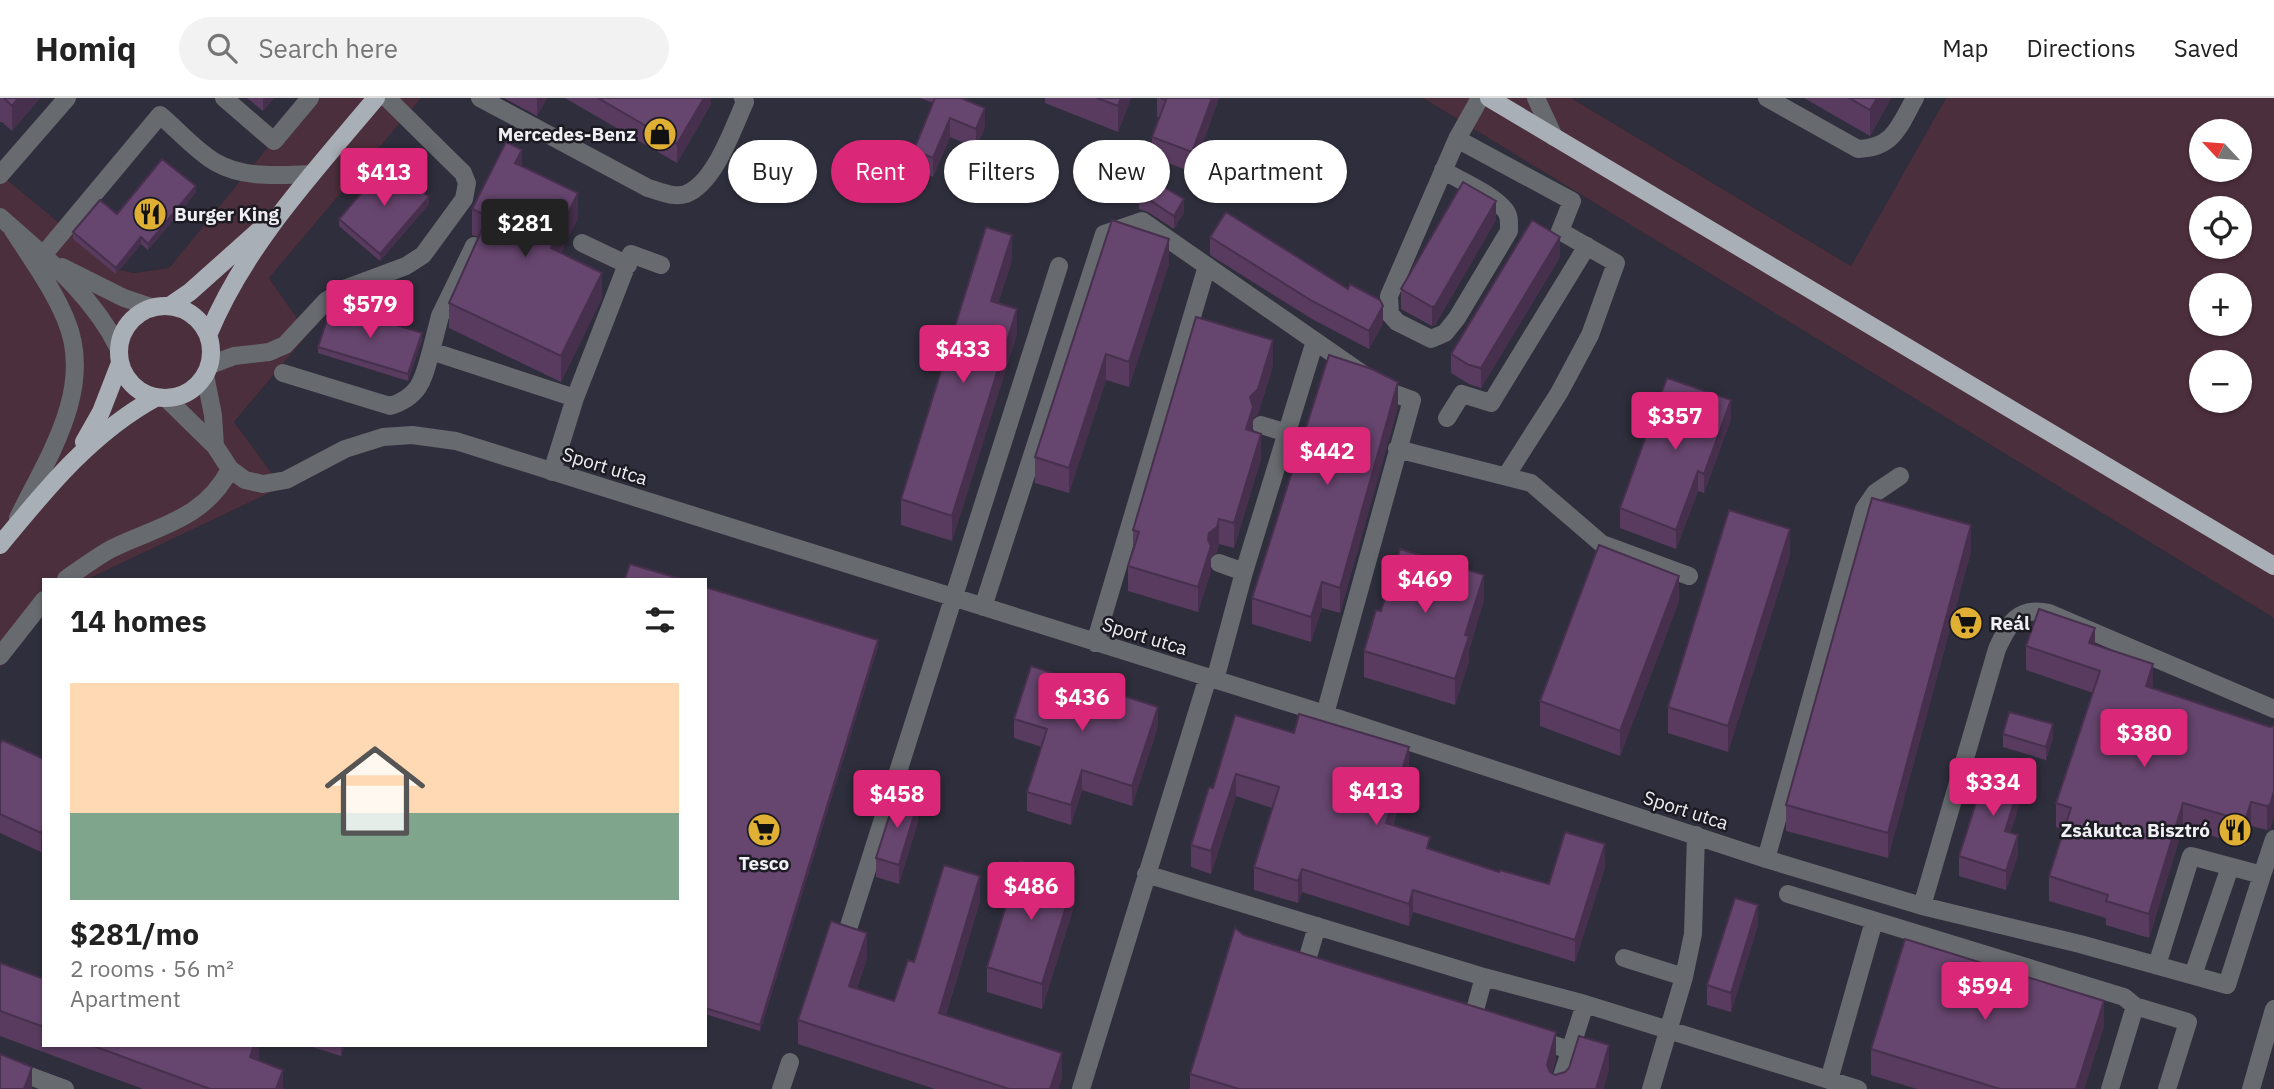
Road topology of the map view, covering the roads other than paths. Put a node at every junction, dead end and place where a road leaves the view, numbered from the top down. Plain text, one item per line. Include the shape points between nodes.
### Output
1 (67, 98) edge
2 (224, 98) edge
3 (310, 98) edge
4 (376, 98) edge
5 (387, 98) edge
6 (480, 98) edge
7 (743, 98) edge
8 (1480, 98) edge
9 (1489, 98) edge
10 (1536, 98) edge
11 (1767, 98) edge
12 (1915, 98) edge
13 (1554, 137) junction
14 (1457, 139) junction
15 (1443, 170) junction
16 (312, 174) junction
17 (0, 175) edge
18 (283, 209) junction
19 (6, 222) edge
20 (583, 243) dead end
21 (474, 246) edge
22 (1587, 246) junction
23 (49, 258) junction
24 (628, 265) junction
25 (661, 265) dead end
26 (1059, 266) dead end
27 (1207, 266) junction
28 (171, 305) junction
29 (151, 307) junction
30 (209, 333) junction
31 (1315, 341) junction
32 (431, 351) junction
33 (119, 356) junction
34 (208, 370) junction
35 (283, 373) dead end
36 (162, 398) junction
37 (575, 398) junction
38 (1447, 418) dead end
39 (1261, 425) dead end
40 (1287, 433) junction
41 (215, 446) junction
42 (1397, 449) junction
43 (68, 465) junction
44 (230, 468) junction
45 (552, 472) junction
46 (1506, 476) junction
47 (1900, 477) dead end
48 (6, 538) edge
49 (1219, 563) dead end
50 (2274, 566) edge
51 (1244, 572) junction
52 (1689, 576) dead end
53 (68, 578) edge
54 (952, 597) junction
55 (42, 603) edge
56 (984, 607) junction
57 (1095, 643) junction
58 (0, 656) edge
59 (1211, 678) junction
60 (2274, 709) edge
61 (1325, 714) junction
62 (1696, 835) junction
63 (2274, 839) edge
64 (1766, 859) junction
65 (2230, 867) junction
66 (1146, 874) junction
67 (2262, 875) junction
68 (1788, 894) dead end
69 (1922, 906) junction
70 (1874, 921) junction
71 (1317, 926) junction
72 (848, 929) edge
73 (1624, 958) dead end
74 (2157, 965) junction
75 (1306, 967) edge
76 (2193, 975) junction
77 (1684, 976) junction
78 (1484, 977) junction
79 (1585, 1004) junction
80 (2135, 1006) junction
81 (2274, 1009) edge
82 (1472, 1020) edge
83 (1669, 1031) junction
84 (1521, 1035) edge
85 (1570, 1050) junction
86 (790, 1062) dead end
87 (0, 1065) edge
88 (1823, 1082) edge
89 (60, 1088) edge
90 (1086, 1088) edge
91 (781, 1089) edge
92 (1558, 1089) edge
93 (1651, 1089) edge
94 (1858, 1089) edge
95 (2110, 1089) edge
96 (2167, 1089) edge
97 (2251, 1089) edge

1 - 17 street
2 - 3 street via 274,141
4 - 16 main road
5 - 34 street via 463,173 467,183 464,199 423,255 336,295 285,345 234,356
6 - 7 street via 648,188 677,195 687,193 711,171
8 - 14 street
9 - 13 main road
10 - 13 street
11 - 12 street via 1858,149 1886,143
13 - 50 main road
14 - 15 street
14 - 22 street via 1572,201 1560,231
15 - 15 street via 1493,200 1510,220 1509,231 1457,318 1431,339 1397,322 1388,305
16 - 18 main road
16 - 23 street via 238,172 213,161 160,115
18 - 28 main road
18 - 30 main road via 232,287
19 - 23 street
19 - 48 street via 66,321 75,365 74,389 63,426
20 - 24 street
21 - 32 street via 440,316
22 - 38 street via 1491,403 1462,394
22 - 46 street via 1616,263 1590,335
23 - 29 street via 124,298
23 - 33 street via 106,324
24 - 25 street via 631,254
24 - 37 street
26 - 54 street
27 - 31 street
27 - 56 street via 1142,221 1104,234
27 - 57 street
28 - 29 main road
28 - 30 main road via 191,313
29 - 33 main road via 128,323
30 - 34 main road
31 - 40 street
31 - 42 street via 1387,391 1412,400
32 - 35 street via 422,385 390,406
32 - 37 street
33 - 36 main road via 125,376 134,386
33 - 43 main road via 101,412
34 - 36 main road via 186,393
34 - 41 street
36 - 41 street, Sport utca
36 - 43 main road via 109,427
37 - 45 street
39 - 40 street
40 - 51 street
41 - 44 street, Sport utca
42 - 46 street
42 - 61 street
43 - 48 main road
44 - 45 street, Sport utca via 245,480 263,484 286,480 357,444 412,435 456,441
44 - 53 street via 208,501 110,550
45 - 54 street, Sport utca
46 - 52 street via 1531,483 1602,544
47 - 64 street via 1875,493 1864,509
49 - 51 street
51 - 59 street
54 - 56 street, Sport utca
54 - 72 street
55 - 58 street
56 - 57 street, Sport utca
57 - 59 street, Sport utca
59 - 61 street, Sport utca
59 - 66 street
60 - 69 street via 2049,613 2024,613 2013,621 1997,649
61 - 62 street, Sport utca
62 - 64 street, Sport utca
62 - 77 street via 1693,934
63 - 67 street
64 - 69 street, Sport utca
65 - 67 street
65 - 74 street via 2191,856
65 - 76 street
66 - 71 street
66 - 90 street
67 - 76 street, Sport utca via 2227,985
68 - 70 street
69 - 74 street, Sport utca
70 - 80 street via 2124,997
70 - 88 street
71 - 75 street
71 - 78 street
73 - 77 street
74 - 76 street, Sport utca
77 - 83 street
78 - 79 street
78 - 82 street
79 - 83 street
79 - 85 street
80 - 95 street
80 - 96 street via 2188,1022
81 - 97 street
83 - 88 street
83 - 93 street
84 - 85 street
85 - 92 street
86 - 91 street
87 - 89 street
88 - 94 street

